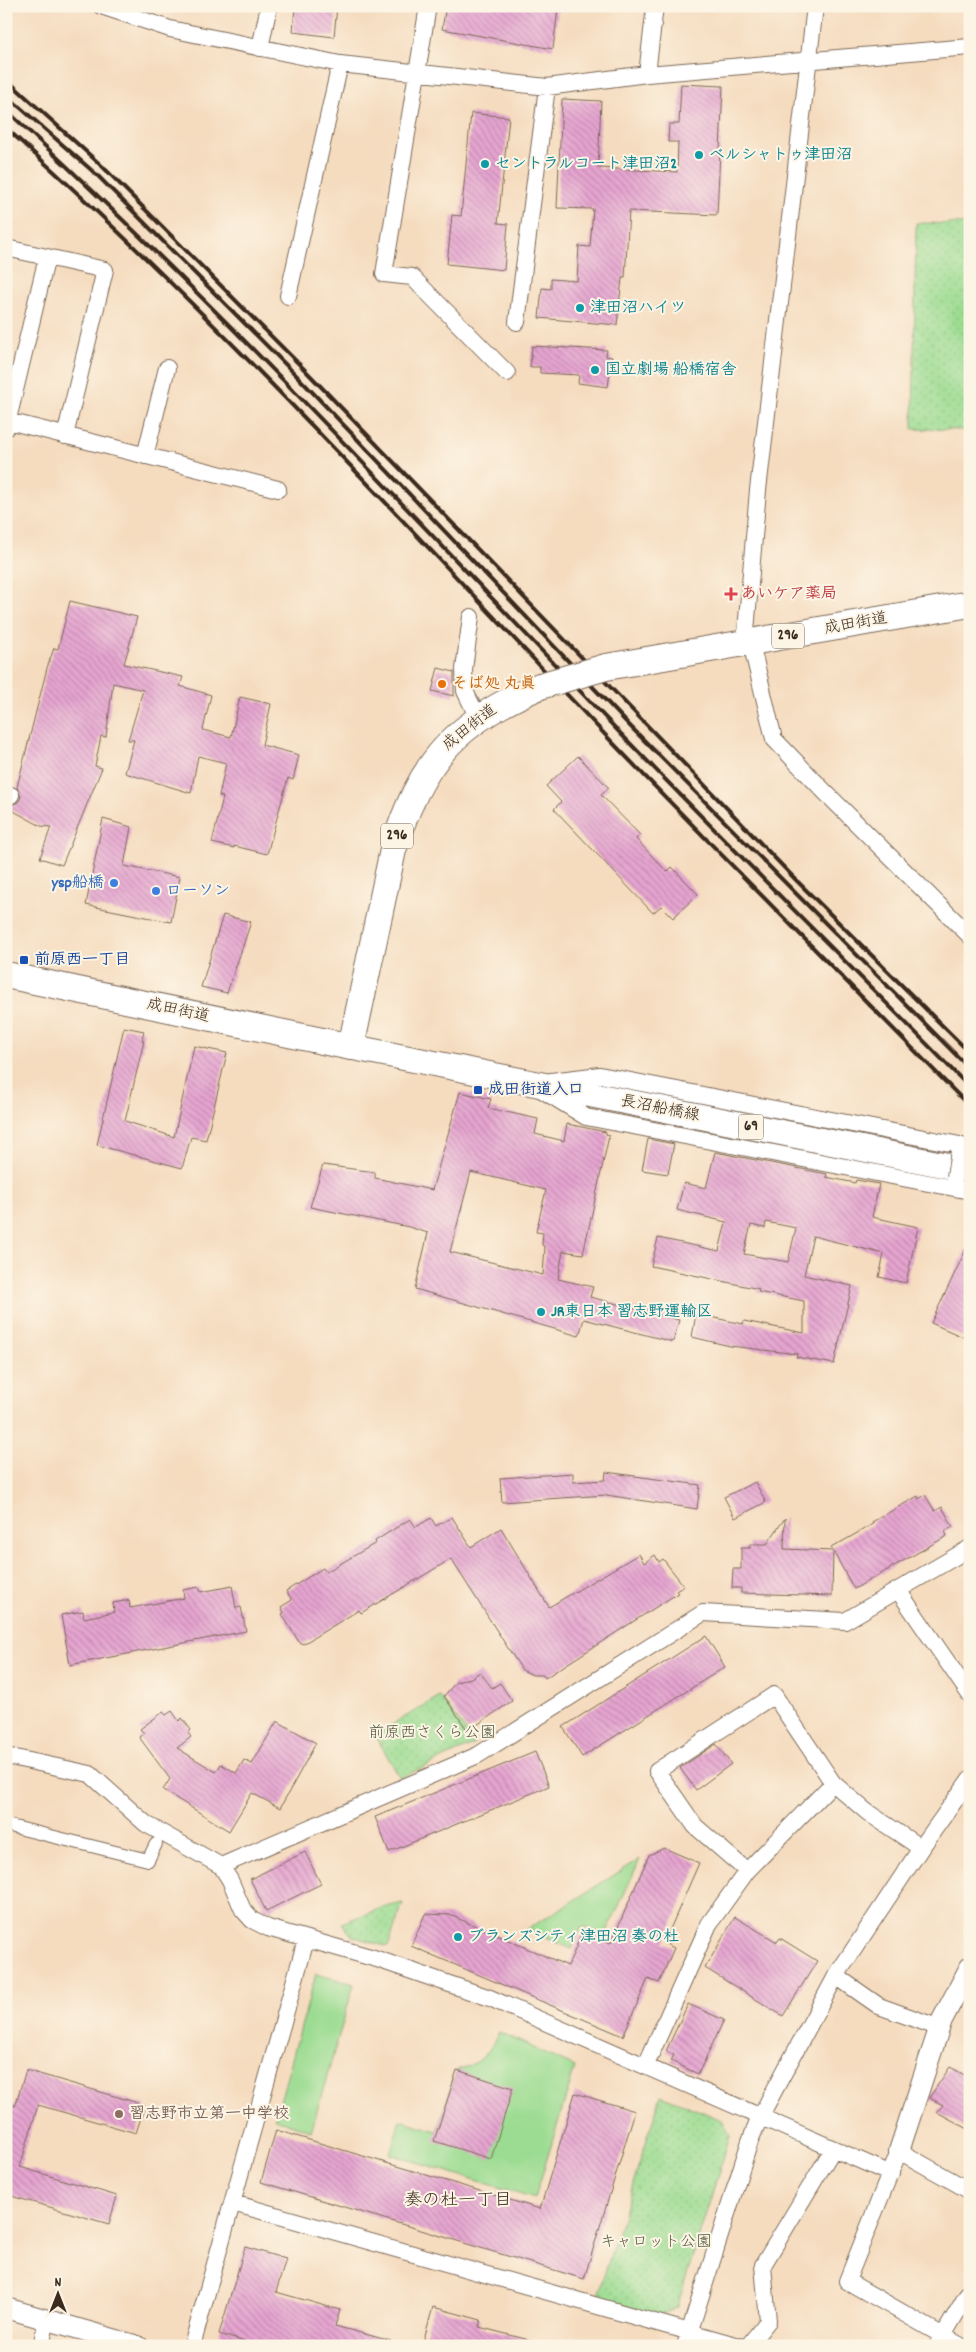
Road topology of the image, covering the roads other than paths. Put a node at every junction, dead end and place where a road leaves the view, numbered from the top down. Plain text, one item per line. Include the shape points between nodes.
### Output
1 (101, 6) edge
2 (270, 6) edge
3 (428, 6) edge
4 (654, 6) edge
5 (815, 6) edge
6 (970, 47) edge
7 (260, 48) junction
8 (808, 59) junction
9 (340, 64) junction
10 (418, 73) junction
11 (647, 74) junction
12 (547, 87) junction
13 (6, 248) edge
14 (47, 257) junction
15 (288, 296) dead end
16 (517, 322) dead end
17 (167, 368) dead end
18 (508, 373) dead end
19 (7, 424) edge
20 (65, 436) junction
21 (145, 456) junction
22 (278, 489) dead end
23 (970, 604) edge
24 (471, 617) dead end
25 (748, 643) junction
26 (478, 718) junction
27 (970, 936) edge
28 (6, 975) edge
29 (350, 1047) junction
30 (959, 1171) edge
31 (970, 1191) edge
32 (970, 1548) edge
33 (898, 1590) junction
34 (970, 1695) edge
35 (6, 1756) edge
36 (970, 1779) edge
37 (833, 1783) junction
38 (6, 1825) edge
39 (156, 1844) dead end
40 (921, 1848) junction
41 (221, 1866) junction
42 (747, 1870) junction
43 (306, 1940) junction
44 (970, 1967) edge
45 (836, 1976) junction
46 (940, 2028) junction
47 (646, 2065) junction
48 (760, 2118) junction
49 (833, 2148) junction
50 (899, 2151) junction
51 (891, 2174) junction
52 (970, 2191) edge
53 (232, 2203) junction
54 (970, 2290) edge
55 (6, 2308) edge
56 (47, 2320) junction
57 (687, 2338) edge
58 (940, 2341) edge
59 (41, 2346) edge
60 (138, 2346) edge
61 (192, 2346) edge
62 (739, 2346) edge
63 (748, 2346) edge
64 (962, 2346) edge

1 - 7 street via 170,29
2 - 7 street
3 - 10 street
4 - 11 street
5 - 8 street
6 - 8 street
7 - 9 street
8 - 11 street
8 - 25 street via 758,490
9 - 10 street
9 - 15 street
10 - 12 street
10 - 18 street via 384,274 412,277
11 - 12 street
12 - 16 street
13 - 14 street
14 - 19 street
14 - 20 street via 105,270
17 - 21 street
19 - 20 street
20 - 21 street
21 - 22 street
23 - 25 highway, 成田街道 / 296
24 - 26 street via 465,691
25 - 26 highway, 成田街道 / 296, bridge via 606,667 540,686
25 - 27 street via 774,739
26 - 29 highway, 成田街道 / 296 via 436,755 417,786 402,822
28 - 29 highway, 成田街道
29 - 30 main road, 長沼船橋線 / 69
30 - 31 street
32 - 33 street
33 - 34 street
33 - 41 street via 845,1621 703,1613 478,1755
35 - 41 street via 90,1774 146,1824
36 - 40 street
37 - 40 street via 867,1812
37 - 42 street
37 - 42 street via 774,1695 657,1771 695,1826
38 - 39 street via 148,1860
40 - 45 street
41 - 43 street via 243,1910 252,1920
42 - 47 street via 709,1924
43 - 47 street via 441,1980 542,2019
43 - 53 street
44 - 46 street
45 - 46 street via 879,2006
45 - 48 street
46 - 50 street
47 - 48 street
48 - 49 street
48 - 57 street
49 - 51 street
49 - 63 street via 764,2265 768,2321
50 - 51 street
50 - 52 street
51 - 58 street via 847,2281
53 - 57 street
53 - 61 street
54 - 58 street
55 - 56 street
56 - 59 street
56 - 60 street
57 - 62 street
58 - 64 street

